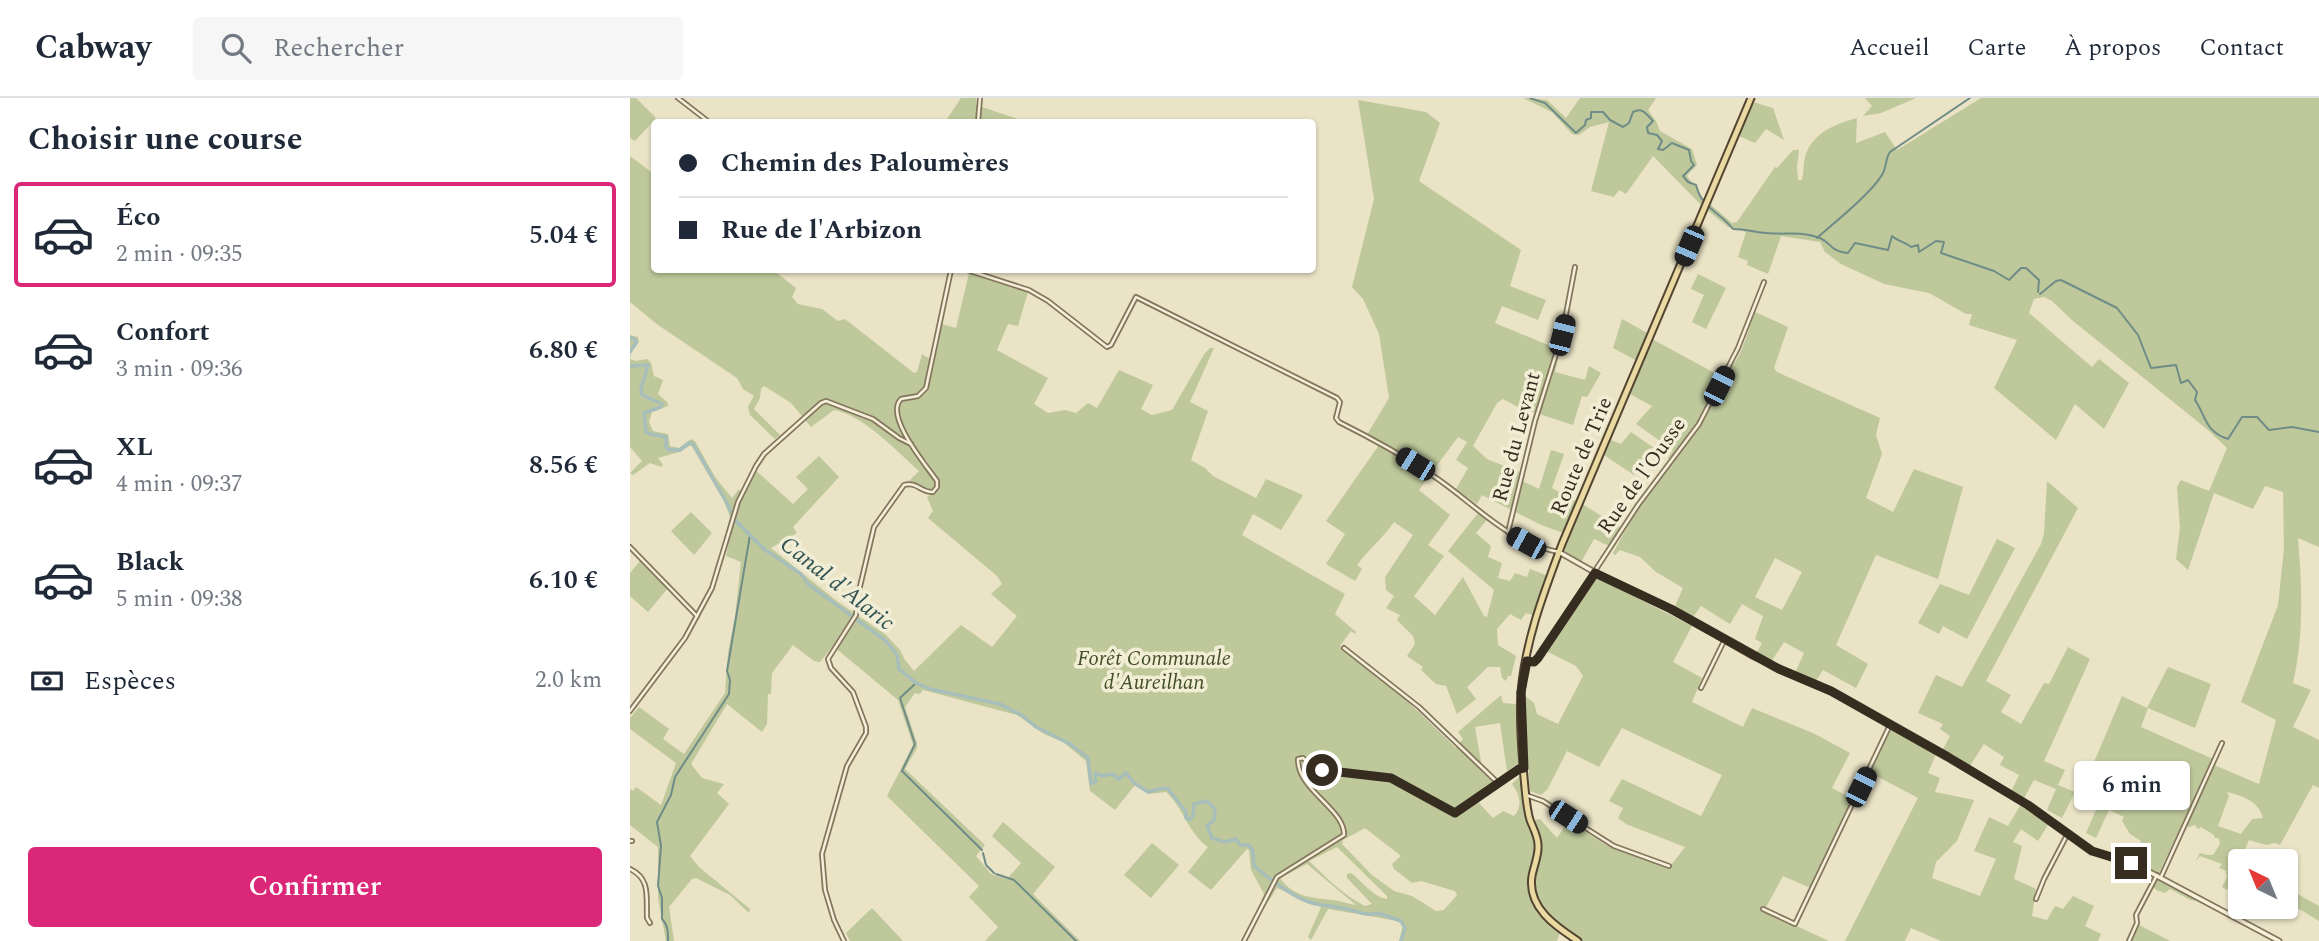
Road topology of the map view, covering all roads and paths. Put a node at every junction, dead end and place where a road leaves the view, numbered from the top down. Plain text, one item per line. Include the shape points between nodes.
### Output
1 (678, 98) edge
2 (980, 98) edge
3 (1751, 98) edge
4 (705, 119) edge
5 (978, 119) edge
6 (1576, 267) dead end
7 (950, 273) edge
8 (976, 273) edge
9 (1764, 282) dead end
10 (911, 444) junction
11 (1508, 532) junction
12 (630, 547) edge
13 (1559, 552) junction
14 (1595, 573) junction
15 (697, 615) junction
16 (1725, 640) junction
17 (1344, 648) dead end
18 (1527, 661) junction
19 (1701, 688) dead end
20 (630, 711) edge
21 (1890, 725) junction
22 (2222, 743) dead end
23 (1524, 768) junction
24 (1498, 783) junction
25 (1526, 795) junction
26 (2067, 835) junction
27 (1669, 866) dead end
28 (630, 869) edge
29 (2159, 876) junction
30 (2036, 899) dead end
31 (1763, 909) dead end
32 (650, 923) dead end
33 (844, 941) edge
34 (1244, 941) edge
35 (1578, 941) edge
36 (2129, 941) edge
37 (2279, 941) edge

1 - 4 street
2 - 5 street
3 - 13 main road, Route de Trie
6 - 11 street, Rue du Levant
7 - 10 street via 926,388 896,404 896,416
8 - 11 street via 1029,290 1107,347 1136,297 1337,398 1339,422 1432,475
9 - 14 street, Rue de l'Ousse via 1738,348 1699,424 1638,505
10 - 15 street via 873,419 832,402 821,403 764,454 743,490 712,588
10 - 33 street via 937,487 929,493 904,485 877,520 856,615 829,655 828,663 853,692 866,722 866,733 847,766 821,854 825,890
11 - 13 street via 1529,544
12 - 15 street
13 - 14 street
13 - 18 main road, Route de Trie
14 - 16 street
14 - 18 street, Rue de l'Ousse via 1538,658
15 - 20 street
16 - 19 street
16 - 21 street
17 - 24 street via 1419,707
18 - 23 main road, Route de Trie via 1521,692
21 - 26 street via 2028,805
21 - 31 street via 1795,923
22 - 29 street
23 - 24 street
23 - 25 main road, Route de Trie
24 - 34 street via 1455,813 1391,778 1322,770 1298,759 1300,771 1345,835 1275,881
25 - 27 street via 1614,846
25 - 35 main road, Route de Trie via 1538,845 1532,875 1534,897 1549,919
26 - 29 street via 2094,852
26 - 30 street
28 - 32 street via 645,880
29 - 36 street via 2136,915
29 - 37 street

